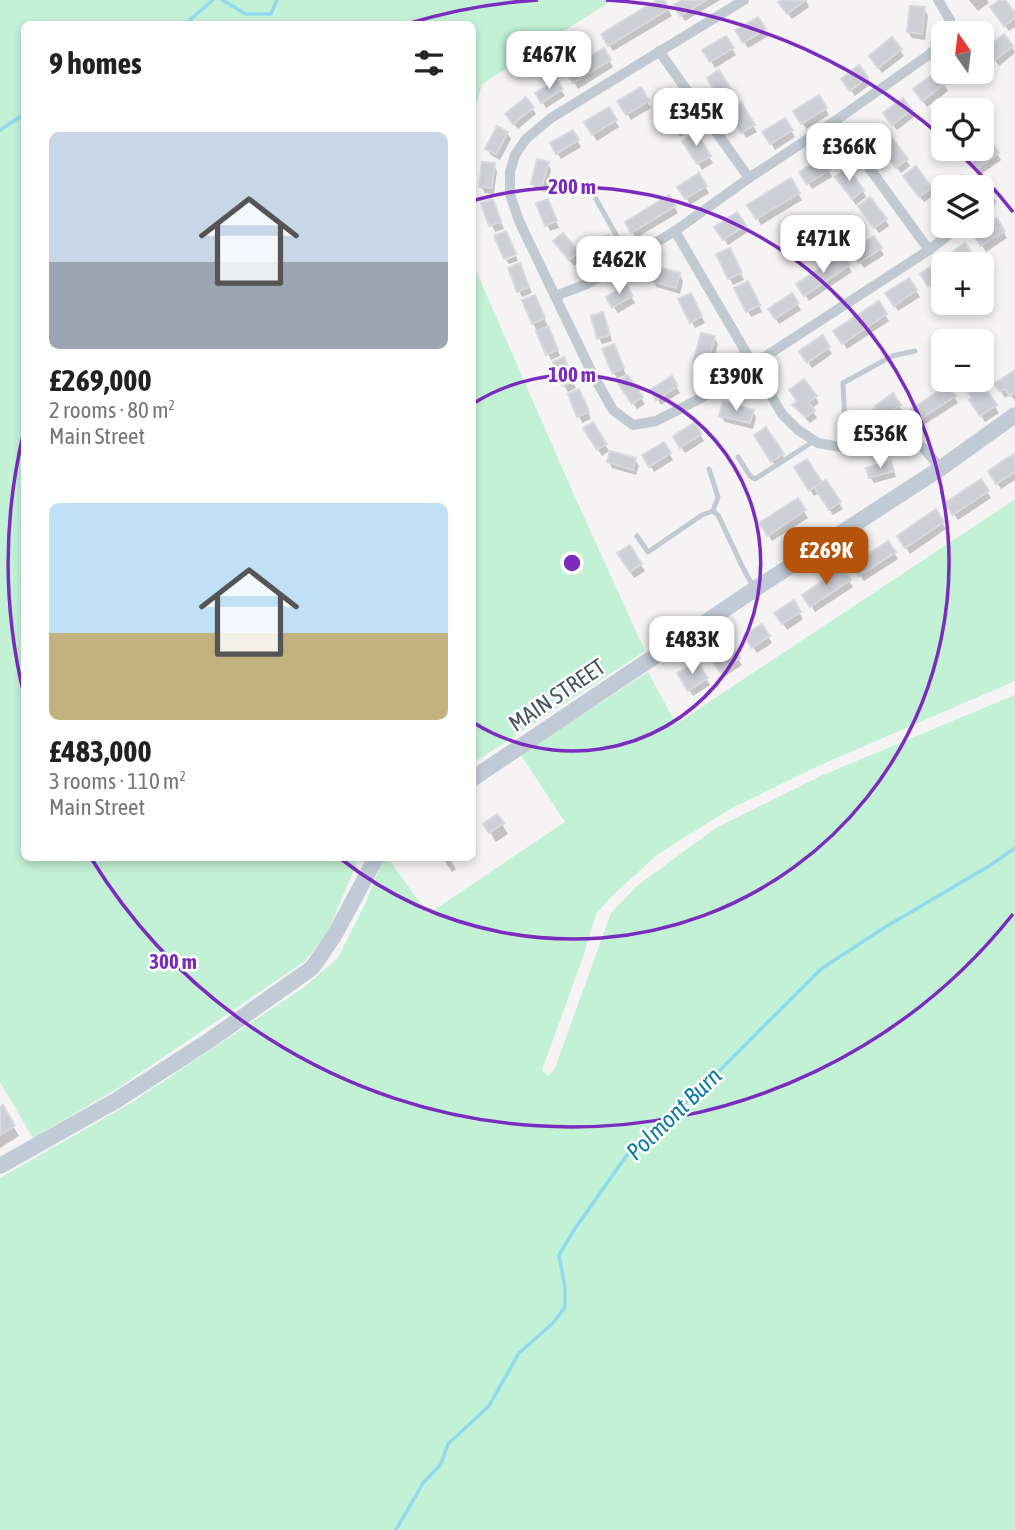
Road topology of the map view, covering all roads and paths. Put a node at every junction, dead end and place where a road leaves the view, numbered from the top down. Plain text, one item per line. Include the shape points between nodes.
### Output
1 (744, 0) edge
2 (938, 0) edge
3 (950, 21) edge
4 (659, 51) junction
5 (931, 53) edge
6 (835, 121) junction
7 (749, 178) junction
8 (596, 199) dead end
9 (675, 231) junction
10 (944, 238) edge
11 (929, 250) junction
12 (629, 258) junction
13 (555, 296) junction
14 (915, 351) dead end
15 (754, 365) junction
16 (1015, 415) edge
17 (814, 441) junction
18 (846, 448) junction
19 (738, 457) dead end
20 (941, 468) junction
21 (709, 469) dead end
22 (713, 511) junction
23 (637, 536) dead end
24 (755, 589) junction
25 (476, 776) edge
26 (374, 861) edge
27 (0, 1166) edge

1 - 4 street
2 - 3 street
4 - 7 street
4 - 13 street via 551,118 515,155 510,194
5 - 6 street
6 - 7 street
6 - 11 street
7 - 9 street
8 - 12 lane
9 - 12 street
9 - 15 street
10 - 11 street
11 - 15 street
12 - 13 street via 587,284
13 - 15 street via 613,410 633,425 656,421
14 - 18 lane via 892,356 843,383
15 - 17 street via 782,414
16 - 20 street, MAIN STREET
17 - 18 street
17 - 19 lane via 755,479
18 - 20 street via 887,447 903,441 922,447
20 - 24 street, MAIN STREET
21 - 22 lane via 718,497
22 - 23 lane via 648,552
22 - 24 lane
24 - 25 street, MAIN STREET
26 - 27 street via 312,968 117,1100

